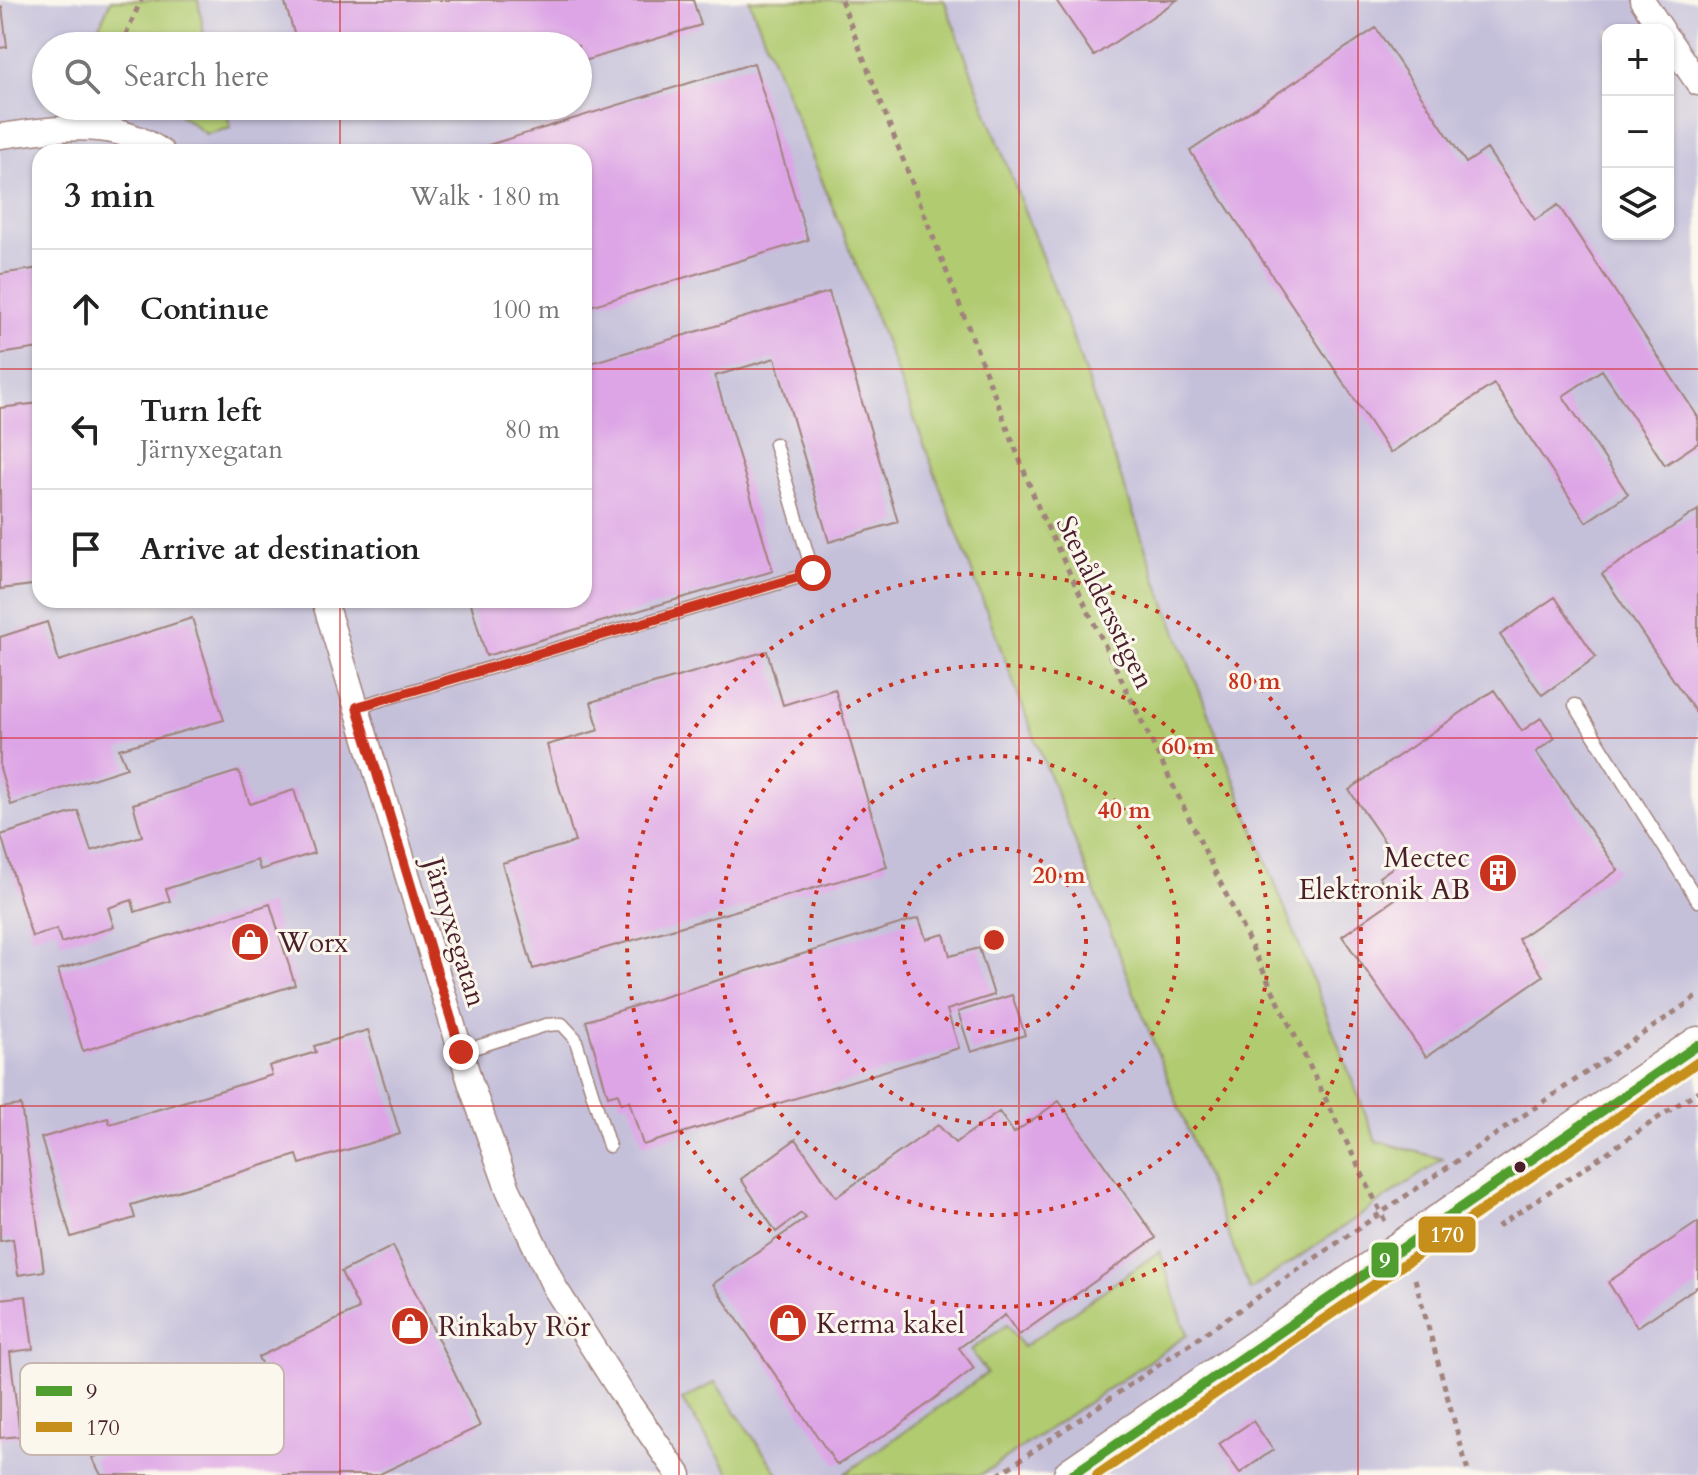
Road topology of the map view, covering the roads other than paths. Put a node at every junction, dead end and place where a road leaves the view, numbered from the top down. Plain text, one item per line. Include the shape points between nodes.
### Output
1 (1642, 0) edge
2 (1658, 24) edge
3 (1674, 48) edge
4 (1698, 83) edge
5 (0, 136) edge
6 (152, 144) edge
7 (775, 444) dead end
8 (326, 608) edge
9 (1575, 705) dead end
10 (357, 707) junction
11 (1698, 901) edge
12 (1698, 1045) edge
13 (461, 1052) junction
14 (609, 1146) dead end
15 (679, 1475) edge
16 (1072, 1475) edge

1 - 2 street
3 - 4 street
5 - 6 street via 84,128 118,131
7 - 10 lane via 813,573
8 - 10 street, Järnyxegatan
9 - 11 lane
10 - 13 street, Järnyxegatan
12 - 16 main road
13 - 14 lane via 562,1024 575,1038
13 - 15 street, Järnyxegatan via 508,1189 555,1288

